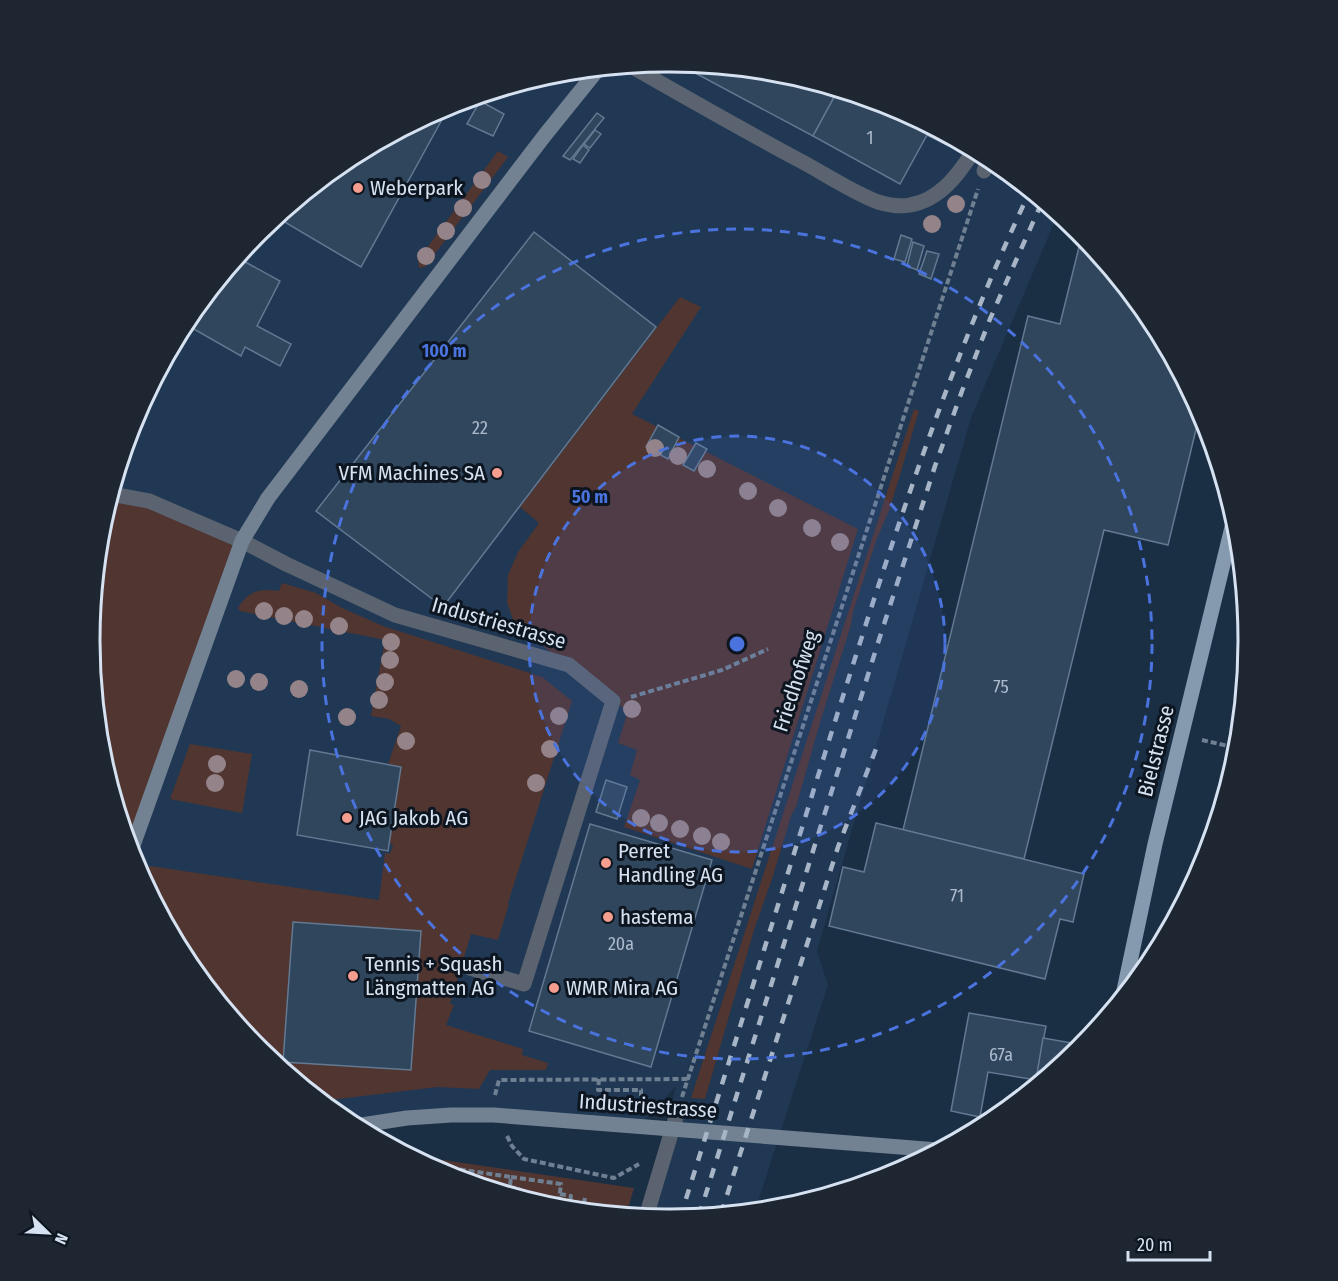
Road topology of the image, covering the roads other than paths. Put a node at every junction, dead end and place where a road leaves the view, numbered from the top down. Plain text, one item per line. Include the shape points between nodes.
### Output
1 (641, 73) edge
2 (591, 78) edge
3 (969, 158) edge
4 (119, 496) edge
5 (1229, 540) edge
6 (242, 541) junction
7 (136, 837) edge
8 (470, 968) dead end
9 (1127, 978) edge
10 (676, 1117) road end
11 (370, 1124) edge
12 (922, 1149) edge
13 (649, 1208) edge

1 - 3 street via 864,195 894,206 928,199 957,176
2 - 6 main road via 268,498
4 - 6 street, Industriestrasse via 149,501
5 - 9 main road, Bielstrasse
6 - 7 main road
6 - 8 street, Industriestrasse via 395,615 569,665 612,701 524,984
10 - 13 street
11 - 12 main road, Industriestrasse via 451,1115 500,1116

